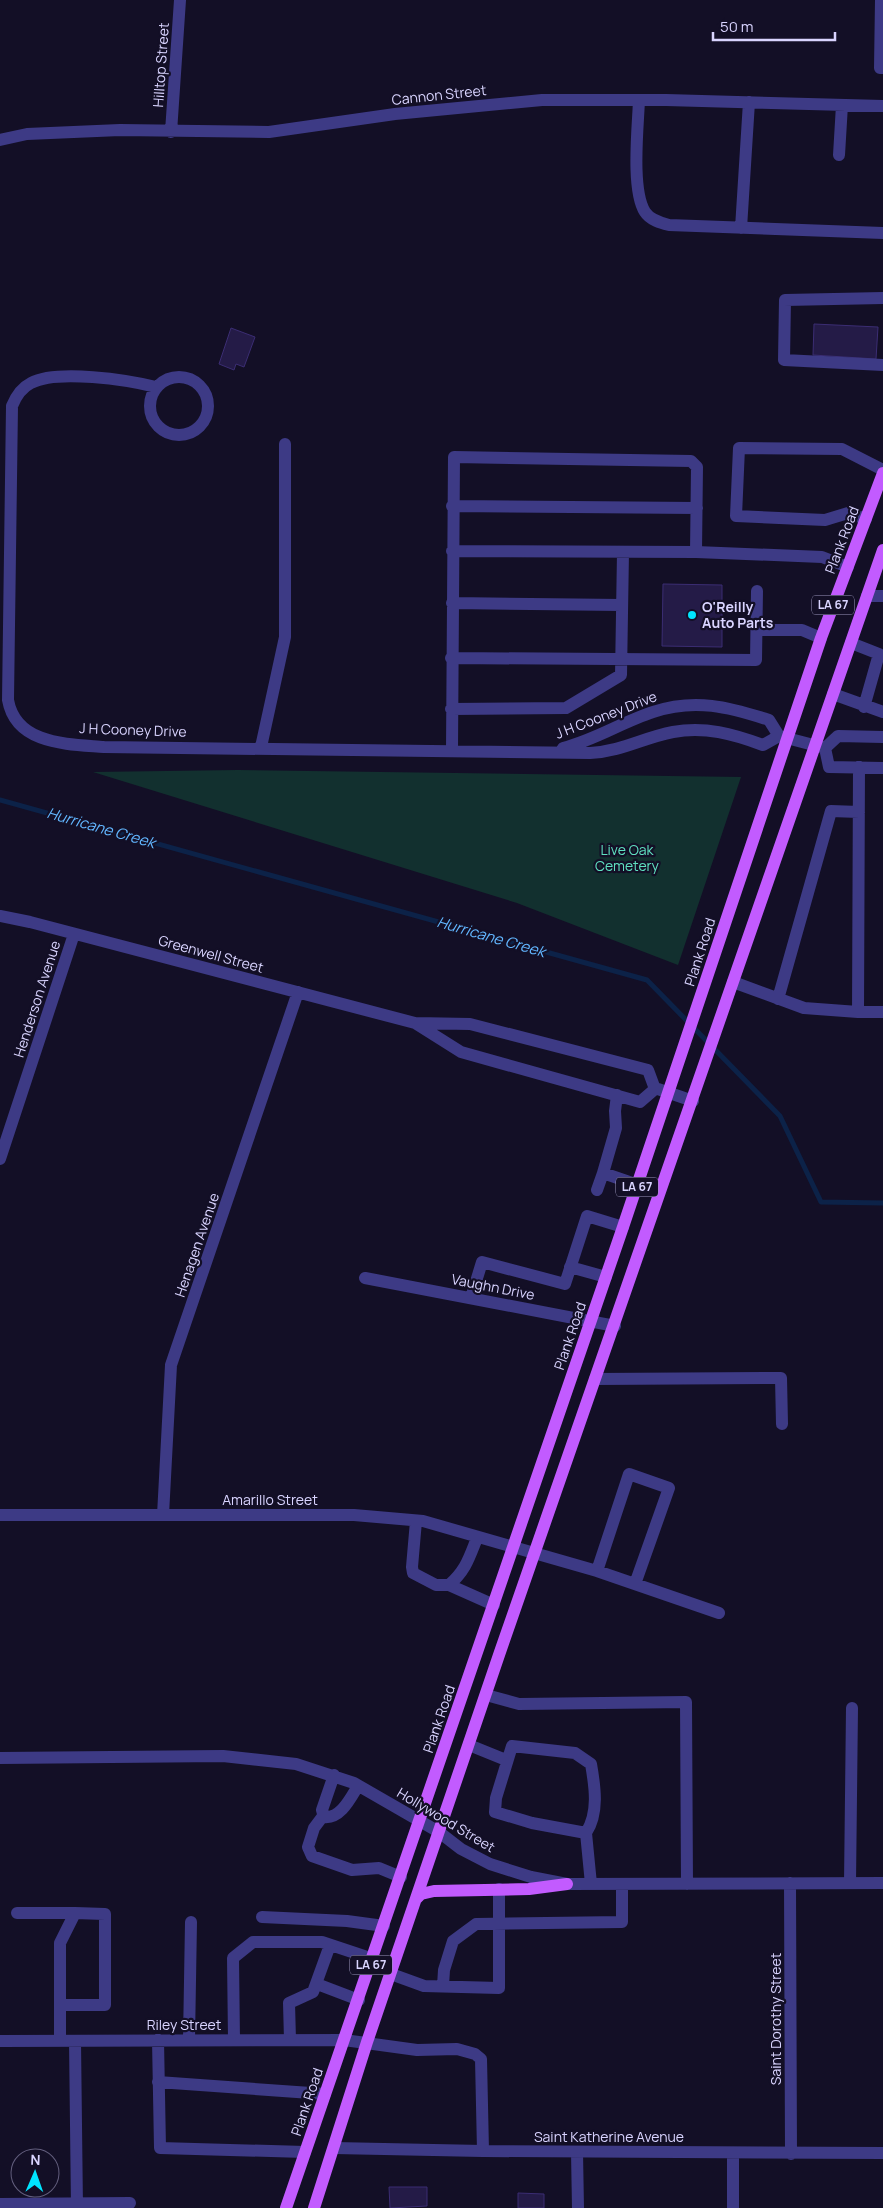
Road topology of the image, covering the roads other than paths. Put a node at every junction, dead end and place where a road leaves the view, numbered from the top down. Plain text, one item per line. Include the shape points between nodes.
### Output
1 (180, 0) edge
2 (881, 0) edge
3 (883, 68) edge
4 (638, 100) junction
5 (749, 102) junction
6 (842, 105) junction
7 (883, 106) edge
8 (171, 132) junction
9 (0, 140) edge
10 (839, 155) dead end
11 (741, 228) junction
12 (883, 233) edge
13 (883, 298) edge
14 (883, 365) edge
15 (156, 387) junction
16 (285, 444) dead end
17 (883, 470) edge
18 (883, 473) edge
19 (452, 506) junction
20 (697, 508) junction
21 (866, 519) junction
22 (883, 550) edge
23 (452, 551) junction
24 (623, 552) junction
25 (696, 552) junction
26 (848, 567) junction
27 (757, 591) dead end
28 (867, 596) junction
29 (883, 596) edge
30 (452, 604) junction
31 (622, 605) junction
32 (757, 630) junction
33 (821, 638) junction
34 (851, 643) junction
35 (881, 652) edge
36 (451, 658) junction
37 (621, 660) junction
38 (879, 671) edge
39 (833, 694) junction
40 (864, 708) junction
41 (451, 709) junction
42 (883, 712) edge
43 (783, 737) junction
44 (883, 737) edge
45 (262, 747) junction
46 (820, 747) junction
47 (452, 750) junction
48 (551, 751) junction
49 (860, 767) junction
50 (883, 768) edge
51 (859, 812) junction
52 (0, 916) edge
53 (74, 934) junction
54 (733, 982) junction
55 (298, 992) junction
56 (778, 999) junction
57 (858, 1012) junction
58 (883, 1012) edge
59 (415, 1023) junction
60 (655, 1089) junction
61 (669, 1093) junction
62 (617, 1095) junction
63 (693, 1101) junction
64 (0, 1159) edge
65 (603, 1173) junction
66 (638, 1185) junction
67 (597, 1190) dead end
68 (623, 1227) junction
69 (570, 1267) junction
70 (606, 1277) junction
71 (365, 1278) dead end
72 (471, 1298) junction
73 (591, 1322) junction
74 (614, 1326) junction
75 (596, 1379) junction
76 (782, 1424) dead end
77 (0, 1515) edge
78 (164, 1515) junction
79 (416, 1521) junction
80 (477, 1538) junction
81 (514, 1548) junction
82 (535, 1554) junction
83 (597, 1571) junction
84 (635, 1584) junction
85 (449, 1585) junction
86 (494, 1604) junction
87 (719, 1613) dead end
88 (486, 1695) junction
89 (852, 1708) dead end
90 (469, 1745) junction
91 (0, 1758) edge
92 (506, 1760) junction
93 (334, 1775) junction
94 (358, 1786) junction
95 (323, 1816) junction
96 (420, 1821) junction
97 (439, 1832) junction
98 (586, 1833) junction
99 (401, 1877) junction
100 (790, 1883) junction
101 (850, 1883) junction
102 (883, 1883) edge
103 (568, 1884) junction
104 (591, 1884) junction
105 (622, 1884) junction
106 (687, 1884) junction
107 (499, 1889) junction
108 (416, 1899) junction
109 (17, 1913) dead end
110 (75, 1913) junction
111 (262, 1918) dead end
112 (191, 1922) dead end
113 (499, 1922) junction
114 (384, 1926) junction
115 (330, 1945) junction
116 (373, 1959) junction
117 (390, 1974) junction
118 (317, 1984) junction
119 (443, 1986) junction
120 (359, 2000) junction
121 (60, 2006) junction
122 (158, 2040) junction
123 (189, 2040) junction
124 (234, 2040) junction
125 (290, 2040) junction
126 (344, 2040) junction
127 (0, 2041) edge
128 (60, 2041) junction
129 (75, 2041) junction
130 (368, 2042) junction
131 (158, 2082) junction
132 (325, 2094) junction
133 (334, 2148) junction
134 (483, 2151) junction
135 (305, 2152) junction
136 (577, 2152) junction
137 (733, 2153) junction
138 (792, 2154) junction
139 (883, 2154) edge
140 (130, 2203) dead end
141 (0, 2204) edge
142 (77, 2206) edge
143 (286, 2208) edge
144 (314, 2208) edge
145 (578, 2208) edge
146 (733, 2208) edge

1 - 8 street, Hilltop Street
2 - 3 street via 880,68
4 - 5 street, Cannon Street
4 - 8 street, Cannon Street via 508,102 269,132
4 - 11 street via 637,173 640,198 646,213 655,221 669,225
5 - 6 street, Cannon Street
5 - 11 street
6 - 7 street, Cannon Street
6 - 10 street
8 - 9 street, Cannon Street via 120,130 27,134
11 - 12 street
13 - 14 street via 785,300 784,360
15 - 15 street via 172,378 182,377 199,386 205,393 208,412 198,428 180,436 155,424 149,405
15 - 45 street, J H Cooney Drive via 123,379 58,377 32,382 16,396 10,421 10,708 18,724 29,734 78,744
16 - 45 street via 285,637
17 - 21 street via 842,449 739,448 736,516 826,520 848,513
18 - 21 main road, Plank Road / LA 67
19 - 20 street
19 - 20 street via 453,461 458,456 692,461 697,467
19 - 23 street
20 - 25 street
21 - 26 main road, Plank Road / LA 67
22 - 28 main road, LA 67
23 - 24 street
23 - 30 street
24 - 25 street
24 - 31 street
25 - 26 street via 822,557
26 - 33 main road, Plank Road / LA 67
27 - 32 street
28 - 29 street
28 - 34 main road, LA 67
30 - 31 street
30 - 36 street
31 - 37 street
32 - 33 street via 802,630
32 - 37 street via 756,660
33 - 43 main road, Plank Road / LA 67
34 - 35 street
34 - 39 main road, LA 67
35 - 38 street
36 - 37 street
36 - 41 street
37 - 41 street via 621,675 566,708
38 - 40 street
39 - 40 street
39 - 46 main road, LA 67
40 - 42 street
41 - 47 street
43 - 46 street, J H Cooney Drive
43 - 48 street, J H Cooney Drive via 763,744 722,732 696,730 673,732 610,752
43 - 48 street, J H Cooney Drive via 769,720 730,707 690,705 652,712 583,742
43 - 61 main road, Plank Road / LA 67
44 - 46 street via 838,736
45 - 47 street, J H Cooney Drive
46 - 49 street via 829,767
46 - 54 main road, LA 67
47 - 48 street, J H Cooney Drive
49 - 50 street
49 - 51 street
51 - 56 street via 831,811
51 - 57 street
52 - 53 street, Greenwell Street
53 - 55 street, Greenwell Street
53 - 64 street, Henderson Avenue
54 - 56 street
54 - 63 main road, LA 67
55 - 59 street, Greenwell Street
55 - 78 street, Henagen Avenue via 171,1365
56 - 57 street via 804,1008
57 - 58 street
59 - 60 street, Greenwell Street via 470,1024 648,1070
59 - 62 street, Greenwell Street via 461,1052
60 - 61 street
60 - 62 street, Greenwell Street via 640,1102
61 - 63 street
61 - 66 main road, Plank Road / LA 67
62 - 65 street via 614,1111 616,1128
63 - 74 main road, LA 67
65 - 66 street
65 - 67 street
66 - 68 main road, Plank Road / LA 67
68 - 69 street via 587,1216
68 - 70 main road, Plank Road / LA 67
69 - 70 street
69 - 72 street via 565,1284 482,1262
70 - 73 main road, Plank Road / LA 67
71 - 72 street, Vaughn Drive
72 - 73 street, Vaughn Drive
73 - 74 street, Vaughn Drive
73 - 81 main road, Plank Road / LA 67
74 - 75 main road, LA 67
75 - 76 street via 781,1378
75 - 82 main road, LA 67
77 - 78 street, Amarillo Street
78 - 79 street, Amarillo Street via 354,1515
79 - 80 street, Amarillo Street
79 - 85 street via 413,1573 436,1585
80 - 81 street, Amarillo Street
80 - 85 street via 466,1568
81 - 82 street, Amarillo Street
81 - 86 main road, Plank Road / LA 67
82 - 83 street, Amarillo Street
82 - 88 main road, LA 67
83 - 84 street, Amarillo Street
83 - 84 street via 629,1474 669,1488
84 - 87 street, Amarillo Street
85 - 86 street
86 - 96 main road, Plank Road / LA 67
88 - 90 main road, LA 67
88 - 106 street via 519,1704 686,1702
89 - 101 street
90 - 92 street
90 - 97 main road, LA 67
91 - 93 street, Hollywood Street via 224,1756 296,1764
92 - 98 street via 495,1812 532,1824
92 - 98 street via 512,1746 575,1753 591,1764 595,1788 593,1823
93 - 94 street, Hollywood Street
93 - 95 street via 322,1810
94 - 95 street via 343,1809 327,1818
94 - 96 street, Hollywood Street
95 - 99 street via 314,1828 308,1848 312,1856 352,1870 379,1868
96 - 97 street, Hollywood Street
96 - 99 main road, Plank Road / LA 67
97 - 103 street, Hollywood Street via 461,1849 496,1866
97 - 108 main road, LA 67
98 - 104 street
99 - 114 main road, Plank Road / LA 67
100 - 101 street, Hollywood Street
100 - 106 street, Hollywood Street
100 - 138 street, Saint Dorothy Street
101 - 102 street, Hollywood Street
103 - 104 street, Hollywood Street
103 - 107 main road
104 - 105 street, Hollywood Street
105 - 106 street, Hollywood Street
105 - 113 street via 622,1922
107 - 108 main road via 434,1891 421,1894
107 - 113 street
108 - 117 main road, LA 67
109 - 110 street
110 - 121 street via 60,1943
110 - 121 street via 105,1914 105,2005
111 - 114 street via 347,1921
112 - 123 street
113 - 119 street via 476,1924 453,1941
113 - 119 street via 499,1988
114 - 116 main road, Plank Road / LA 67
115 - 116 street
115 - 118 street
115 - 124 street via 322,1942 253,1942 233,1958
116 - 120 main road, Plank Road / LA 67
117 - 119 street via 424,1986
117 - 130 main road, LA 67
118 - 120 street
118 - 125 street via 313,1992 289,2003
120 - 126 main road, Plank Road / LA 67
121 - 128 street
122 - 123 street, Riley Street
122 - 129 street, Riley Street
122 - 131 street
123 - 124 street, Riley Street
124 - 125 street, Riley Street
125 - 126 street, Riley Street
126 - 130 street, Riley Street
126 - 132 main road, Plank Road / LA 67
127 - 128 street, Riley Street
128 - 129 street, Riley Street
129 - 142 street
130 - 133 main road, LA 67
130 - 134 street, Riley Street via 417,2050 457,2049 481,2059
131 - 132 street
131 - 135 street via 160,2148
132 - 135 main road, Plank Road / LA 67
133 - 134 street, Saint Katherine Avenue
133 - 144 main road, LA 67
134 - 136 street, Saint Katherine Avenue
135 - 143 main road, Plank Road / LA 67
136 - 137 street, Saint Katherine Avenue
136 - 145 street
137 - 138 street, Saint Katherine Avenue
137 - 146 street
138 - 139 street, Saint Katherine Avenue
140 - 142 street
141 - 142 street

